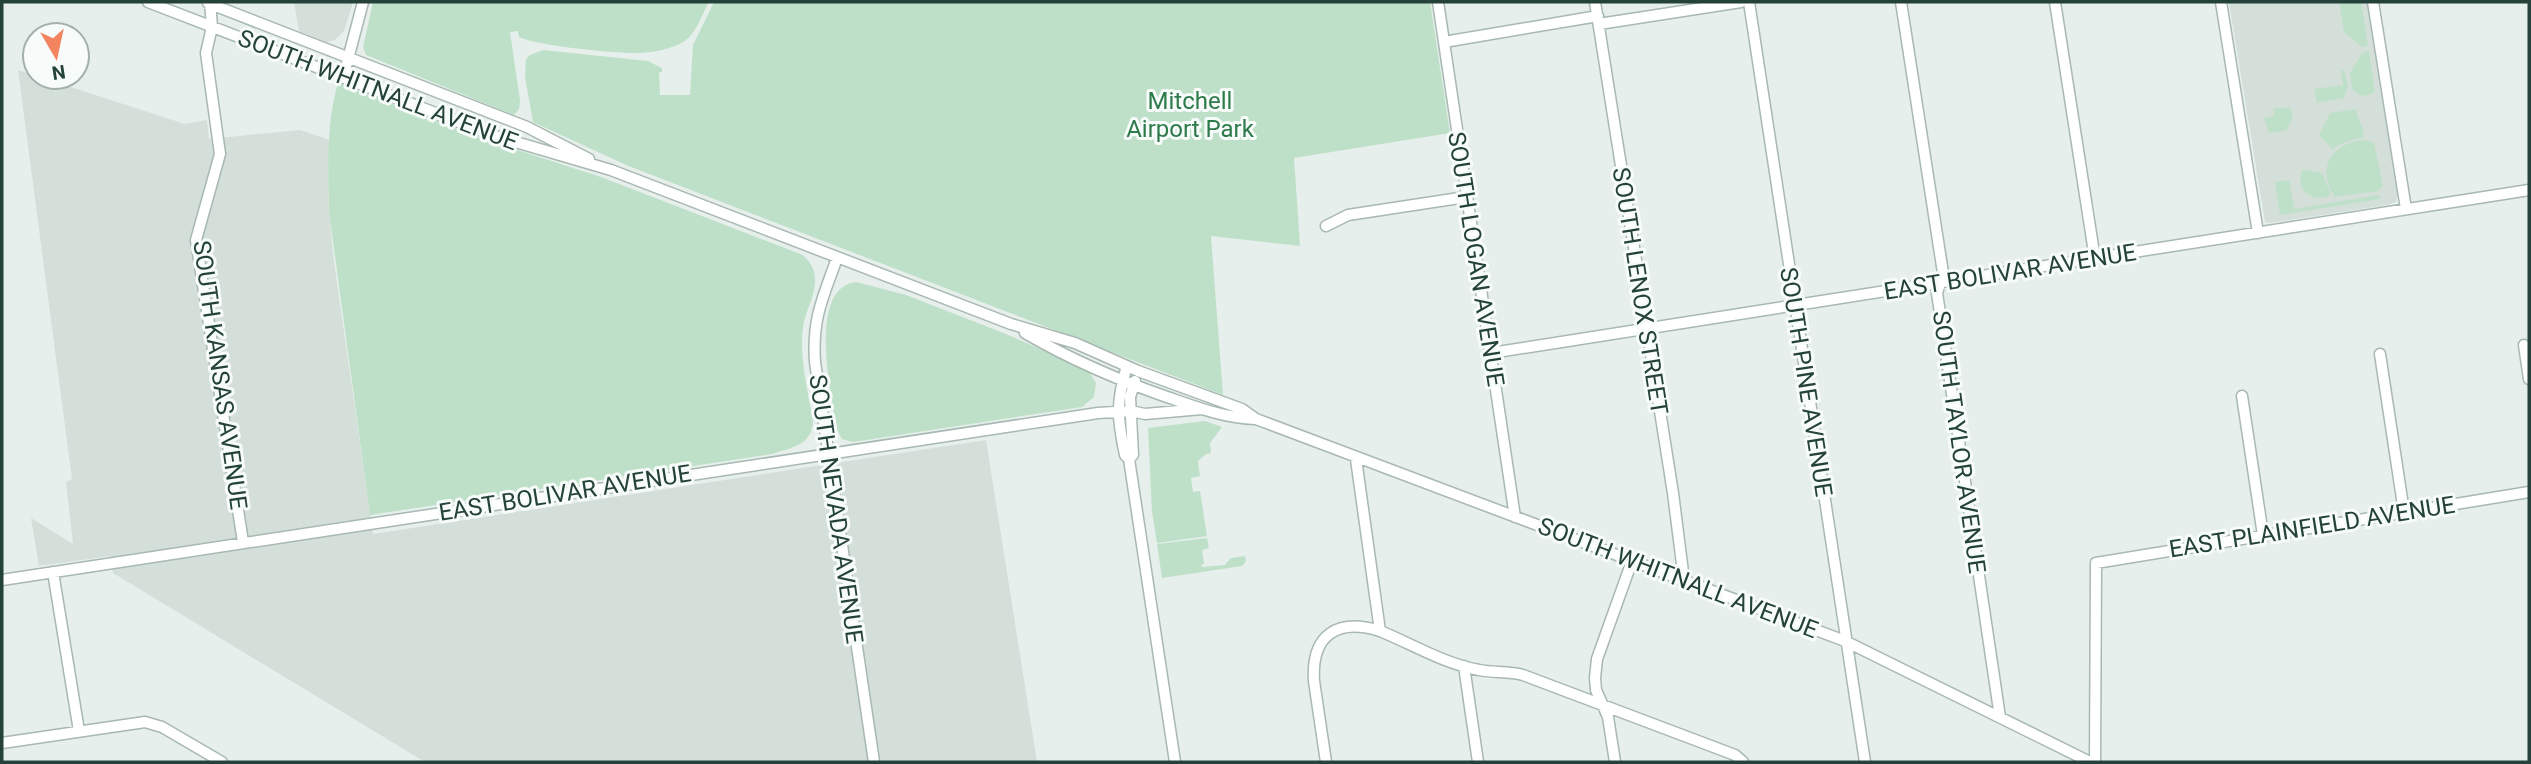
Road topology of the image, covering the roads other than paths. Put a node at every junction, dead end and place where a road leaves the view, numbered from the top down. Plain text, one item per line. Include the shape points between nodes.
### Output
1 (148, 2) edge
2 (363, 2) edge
3 (1438, 2) edge
4 (1595, 2) edge
5 (1741, 2) edge
6 (1749, 2) edge
7 (1901, 2) edge
8 (2055, 2) edge
9 (2221, 2) edge
10 (2373, 2) edge
11 (208, 3) edge
12 (1598, 20) junction
13 (212, 27) junction
14 (1444, 42) junction
15 (348, 58) junction
16 (343, 78) junction
17 (611, 170) junction
18 (2529, 190) edge
19 (1466, 197) junction
20 (2406, 209) junction
21 (1326, 226) dead end
22 (2258, 233) junction
23 (837, 258) junction
24 (2095, 259) junction
25 (1940, 283) junction
26 (1794, 307) junction
27 (1011, 324) junction
28 (1646, 329) junction
29 (2524, 345) dead end
30 (1491, 353) junction
31 (2380, 354) dead end
32 (1126, 366) junction
33 (1138, 371) junction
34 (2529, 379) edge
35 (1122, 380) junction
36 (1133, 385) junction
37 (2242, 396) dead end
38 (1202, 409) junction
39 (1130, 411) junction
40 (1117, 412) junction
41 (1256, 419) junction
42 (828, 454) junction
43 (1129, 459) junction
44 (1356, 459) junction
45 (2529, 492) edge
46 (2404, 512) junction
47 (1515, 517) junction
48 (2263, 535) junction
49 (243, 542) junction
50 (1632, 561) junction
51 (53, 572) junction
52 (2, 580) edge
53 (1684, 580) junction
54 (1380, 631) junction
55 (1845, 641) junction
56 (1464, 666) junction
57 (1603, 705) junction
58 (2000, 717) junction
59 (79, 731) junction
60 (2, 743) edge
61 (222, 762) edge
62 (874, 762) edge
63 (1175, 762) edge
64 (1326, 762) edge
65 (1478, 762) edge
66 (1615, 762) edge
67 (1743, 762) edge
68 (1865, 762) edge
69 (2090, 762) edge
70 (2095, 762) edge

1 - 13 street, SOUTH WHITNALL AVENUE
2 - 15 street
3 - 14 street, SOUTH LOGAN AVENUE
4 - 12 street, SOUTH LENOX STREET
5 - 12 street
6 - 26 street, SOUTH PINE AVENUE
7 - 25 street, SOUTH TAYLOR AVENUE via 1943,273
8 - 24 street
9 - 22 street
10 - 20 street
11 - 13 street, SOUTH KANSAS AVENUE
11 - 15 street, SOUTH WHITNALL AVENUE
12 - 14 street
12 - 28 street, SOUTH LENOX STREET
13 - 16 street, SOUTH WHITNALL AVENUE
13 - 49 street, SOUTH KANSAS AVENUE via 206,53 220,154 196,240
14 - 19 street, SOUTH LOGAN AVENUE
15 - 16 street
15 - 17 street, SOUTH WHITNALL AVENUE via 527,127
16 - 17 street, SOUTH WHITNALL AVENUE via 495,136
17 - 23 street, SOUTH WHITNALL AVENUE
18 - 20 street, EAST BOLIVAR AVENUE
19 - 21 street via 1348,215
19 - 30 street, SOUTH LOGAN AVENUE
20 - 22 street, EAST BOLIVAR AVENUE
22 - 24 street, EAST BOLIVAR AVENUE
23 - 27 street, SOUTH WHITNALL AVENUE
23 - 42 street, SOUTH NEVADA AVENUE via 816,317 814,337
24 - 25 street, EAST BOLIVAR AVENUE
25 - 26 street, EAST BOLIVAR AVENUE
25 - 58 street, SOUTH TAYLOR AVENUE via 1937,293
26 - 28 street, EAST BOLIVAR AVENUE
26 - 55 street, SOUTH PINE AVENUE
27 - 32 street, SOUTH WHITNALL AVENUE via 1075,343
27 - 35 street, SOUTH WHITNALL AVENUE via 1054,350
28 - 30 street, EAST BOLIVAR AVENUE
28 - 53 street, SOUTH LENOX STREET
29 - 34 street
30 - 47 street, SOUTH LOGAN AVENUE
31 - 46 street
32 - 33 street, SOUTH WHITNALL AVENUE
32 - 35 street
33 - 36 street
33 - 41 street, SOUTH WHITNALL AVENUE via 1242,409
35 - 36 street, SOUTH WHITNALL AVENUE
35 - 40 street
36 - 38 street, SOUTH WHITNALL AVENUE
36 - 39 street
37 - 48 street
38 - 39 street, EAST BOLIVAR AVENUE
38 - 41 street, SOUTH WHITNALL AVENUE
39 - 40 street, EAST BOLIVAR AVENUE
39 - 43 street via 1133,454
40 - 42 street, EAST BOLIVAR AVENUE
40 - 43 street
41 - 44 street, SOUTH WHITNALL AVENUE
42 - 49 street, EAST BOLIVAR AVENUE
42 - 62 street, SOUTH NEVADA AVENUE
43 - 63 street
44 - 47 street, SOUTH WHITNALL AVENUE
44 - 54 street
45 - 46 street, EAST PLAINFIELD AVENUE
46 - 48 street, EAST PLAINFIELD AVENUE
47 - 50 street, SOUTH WHITNALL AVENUE
48 - 70 street, EAST PLAINFIELD AVENUE via 2096,563
49 - 51 street, EAST BOLIVAR AVENUE
50 - 53 street, SOUTH WHITNALL AVENUE
50 - 57 street via 1597,659 1596,690
51 - 52 street, EAST BOLIVAR AVENUE
51 - 59 street
53 - 55 street, SOUTH WHITNALL AVENUE
54 - 56 street
54 - 64 street via 1340,627 1318,647 1313,669
55 - 58 street, SOUTH WHITNALL AVENUE
55 - 68 street, SOUTH PINE AVENUE
56 - 57 street via 1510,671
56 - 65 street
57 - 66 street
57 - 67 street
58 - 69 street, SOUTH WHITNALL AVENUE
59 - 60 street
59 - 61 street via 155,723

